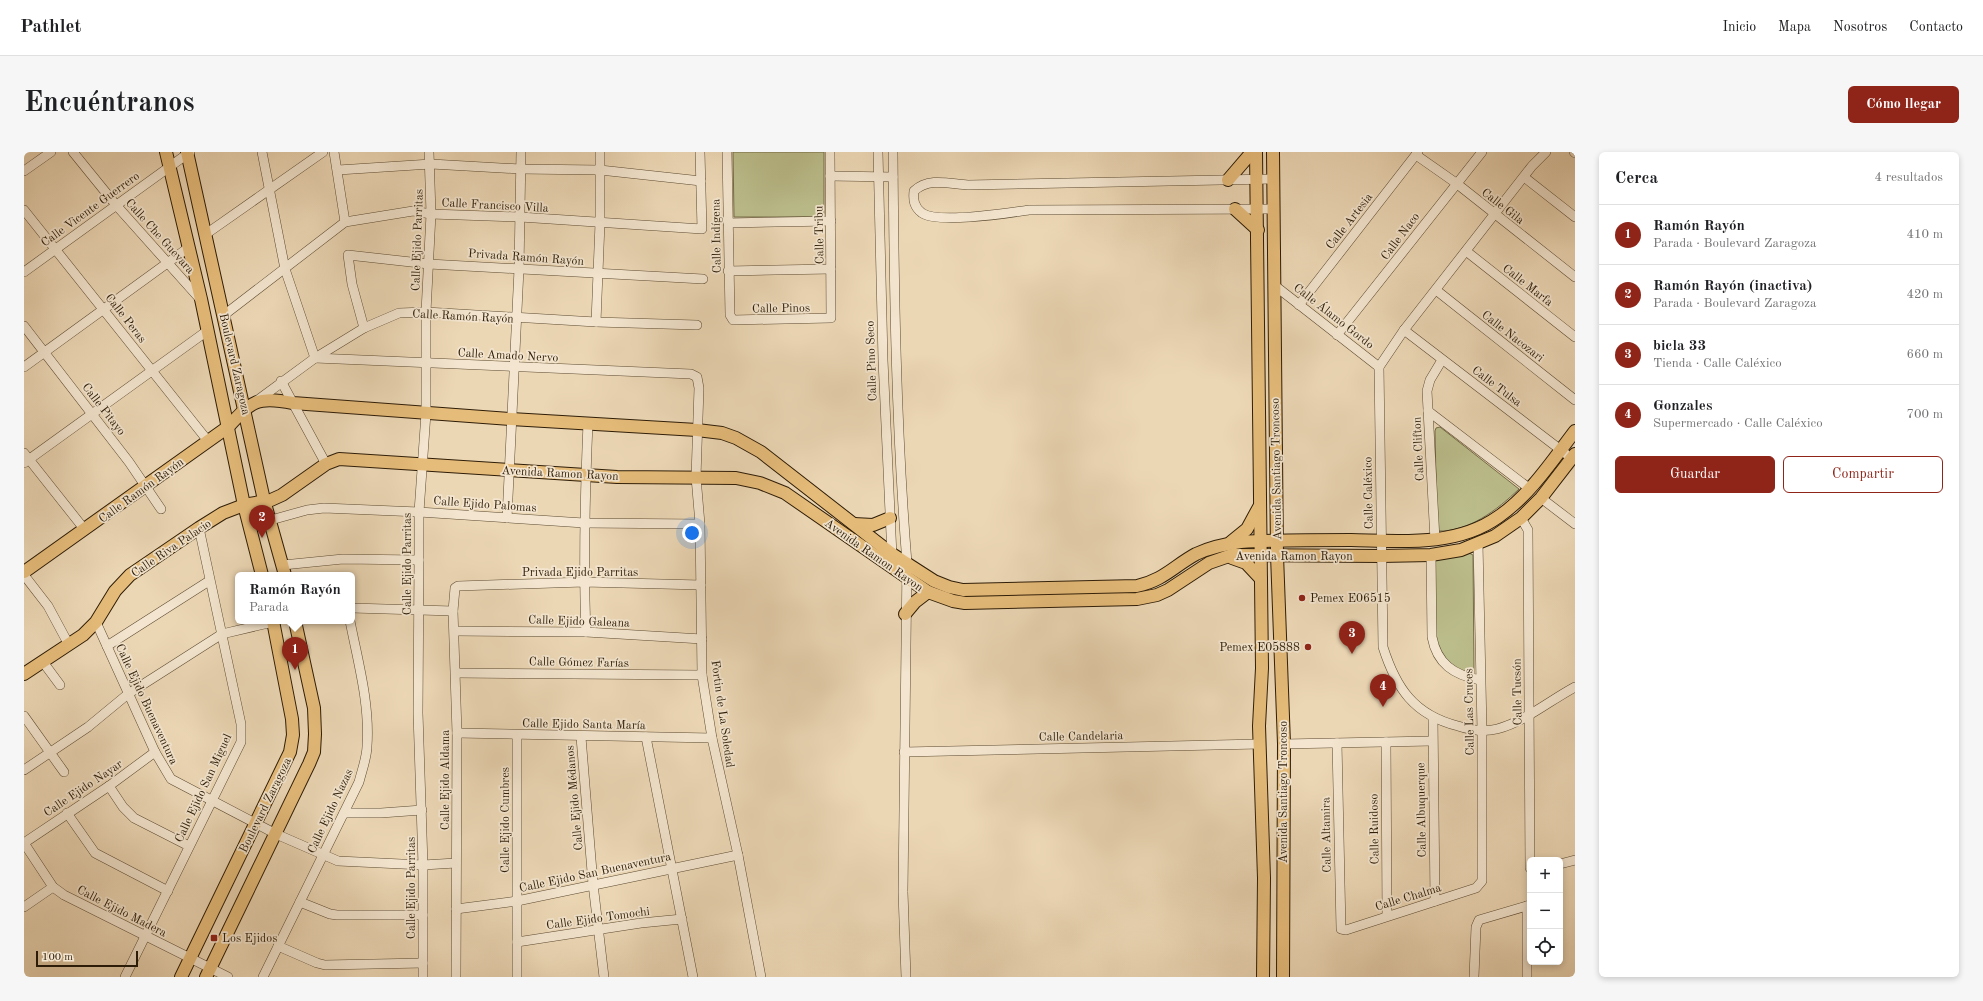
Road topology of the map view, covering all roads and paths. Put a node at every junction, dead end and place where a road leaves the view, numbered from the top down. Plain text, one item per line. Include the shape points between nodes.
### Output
1 (51, 152) edge
2 (73, 152) edge
3 (166, 152) edge
4 (188, 152) edge
5 (262, 152) edge
6 (324, 152) edge
7 (334, 152) edge
8 (429, 152) edge
9 (521, 152) edge
10 (600, 152) edge
11 (700, 152) edge
12 (727, 152) edge
13 (830, 152) edge
14 (878, 152) edge
15 (893, 152) edge
16 (1252, 152) edge
17 (1256, 152) edge
18 (1273, 152) edge
19 (1482, 152) edge
20 (1546, 152) edge
21 (1417, 153) edge
22 (431, 164) junction
23 (170, 167) junction
24 (520, 169) junction
25 (338, 170) junction
26 (600, 170) junction
27 (24, 171) edge
28 (830, 176) junction
29 (878, 176) junction
30 (893, 177) junction
31 (1524, 177) junction
32 (1228, 180) junction
33 (1257, 180) junction
34 (1273, 180) junction
35 (700, 181) junction
36 (1456, 183) junction
37 (269, 189) junction
38 (116, 205) junction
39 (1235, 209) junction
40 (1257, 209) junction
41 (1273, 209) junction
42 (24, 210) edge
43 (432, 214) junction
44 (1494, 214) junction
45 (520, 217) junction
46 (1575, 217) edge
47 (345, 222) junction
48 (831, 222) junction
49 (600, 223) junction
50 (728, 223) junction
51 (1258, 230) junction
52 (206, 234) junction
53 (188, 248) junction
54 (55, 249) junction
55 (1466, 251) junction
56 (168, 263) junction
57 (429, 264) junction
58 (285, 269) junction
59 (519, 269) junction
60 (831, 269) junction
61 (728, 271) junction
62 (24, 272) edge
63 (598, 274) junction
64 (1575, 276) edge
65 (703, 279) dead end
66 (1274, 284) junction
67 (1436, 290) junction
68 (201, 299) junction
69 (1299, 305) junction
70 (104, 309) junction
71 (426, 312) junction
72 (224, 315) junction
73 (516, 318) junction
74 (831, 318) joint
75 (731, 320) joint
76 (596, 322) junction
77 (697, 325) dead end
78 (24, 326) edge
79 (364, 328) junction
80 (1404, 330) junction
81 (207, 331) junction
82 (1337, 335) junction
83 (1575, 337) edge
84 (44, 352) junction
85 (315, 358) junction
86 (1442, 360) junction
87 (427, 362) junction
88 (24, 367) edge
89 (1379, 367) junction
90 (514, 368) junction
91 (152, 371) junction
92 (698, 378) joint
93 (281, 381) junction
94 (1575, 400) edge
95 (293, 404) junction
96 (250, 406) junction
97 (1428, 411) junction
98 (426, 413) junction
99 (93, 414) junction
100 (511, 419) junction
101 (588, 423) junction
102 (228, 427) junction
103 (697, 430) junction
104 (1575, 431) edge
105 (208, 442) junction
106 (1561, 449) junction
107 (26, 458) edge
108 (1574, 458) edge
109 (326, 464) junction
110 (423, 464) junction
111 (509, 470) junction
112 (585, 475) junction
113 (696, 477) junction
114 (144, 487) junction
115 (1530, 489) junction
116 (1540, 498) junction
117 (264, 500) junction
118 (1260, 504) junction
119 (244, 505) junction
120 (161, 509) dead end
121 (419, 512) junction
122 (507, 518) junction
123 (890, 518) junction
124 (1521, 518) junction
125 (271, 520) junction
126 (584, 523) junction
127 (700, 524) junction
128 (854, 524) junction
129 (1575, 524) edge
130 (199, 528) junction
131 (85, 530) junction
132 (1277, 540) junction
133 (1381, 540) junction
134 (1435, 540) junction
135 (1260, 541) junction
136 (1228, 543) junction
137 (1478, 543) junction
138 (892, 554) junction
139 (1430, 554) junction
140 (1277, 555) junction
141 (1227, 556) junction
142 (1261, 556) junction
143 (1381, 556) junction
144 (419, 560) junction
145 (906, 563) junction
146 (893, 569) junction
147 (284, 570) edge
148 (261, 572) edge
149 (24, 573) edge
150 (906, 577) junction
151 (1260, 579) junction
152 (209, 581) junction
153 (584, 582) junction
154 (701, 585) junction
155 (458, 586) joint
156 (928, 592) junction
157 (355, 608) edge
158 (419, 610) junction
159 (453, 611) junction
160 (905, 614) junction
161 (96, 622) junction
162 (261, 624) edge
163 (274, 624) edge
164 (296, 624) edge
165 (351, 624) edge
166 (455, 631) junction
167 (586, 632) junction
168 (222, 634) junction
169 (702, 639) junction
170 (69, 645) junction
171 (107, 646) junction
172 (43, 662) junction
173 (456, 672) junction
174 (24, 674) edge
175 (702, 675) junction
176 (1480, 680) junction
177 (60, 685) dead end
178 (1575, 687) edge
179 (128, 694) junction
180 (24, 716) edge
181 (1530, 716) junction
182 (1432, 718) junction
183 (1482, 730) junction
184 (457, 733) junction
185 (517, 735) junction
186 (581, 737) junction
187 (646, 737) junction
188 (712, 738) junction
189 (1432, 741) junction
190 (1386, 742) junction
191 (1337, 743) junction
192 (1259, 744) junction
193 (1284, 744) junction
194 (154, 752) junction
195 (904, 752) junction
196 (50, 753) junction
197 (24, 770) edge
198 (64, 772) dead end
199 (109, 786) junction
200 (212, 801) junction
201 (422, 810) junction
202 (68, 813) junction
203 (344, 813) junction
204 (256, 824) junction
205 (276, 834) junction
206 (24, 843) edge
207 (189, 846) junction
208 (323, 855) junction
209 (738, 855) junction
210 (1530, 857) edge
211 (1575, 860) edge
212 (1563, 863) edge
213 (456, 864) junction
214 (423, 865) junction
215 (673, 868) junction
216 (1482, 881) joint
217 (593, 884) junction
218 (53, 887) junction
219 (168, 891) junction
220 (517, 901) junction
221 (1435, 901) junction
222 (300, 902) junction
223 (1527, 906) edge
224 (24, 907) edge
225 (456, 909) junction
226 (423, 915) junction
227 (1387, 916) junction
228 (682, 919) junction
229 (1340, 927) joint
230 (600, 929) junction
231 (1528, 929) edge
232 (146, 937) junction
233 (517, 942) junction
234 (278, 946) junction
235 (190, 958) junction
236 (423, 963) junction
237 (208, 972) edge
238 (126, 977) edge
239 (181, 977) edge
240 (228, 977) edge
241 (263, 977) edge
242 (423, 977) edge
243 (456, 977) edge
244 (517, 977) edge
245 (604, 977) edge
246 (693, 977) edge
247 (761, 977) edge
248 (906, 977) edge
249 (1263, 977) edge
250 (1283, 977) edge
251 (1474, 977) edge
252 (1527, 977) edge

1 - 27 street
2 - 38 street, Calle Che Guevara
3 - 23 main road, Boulevard Zaragoza
4 - 23 street, Calle Vicente Guerrero
4 - 52 main road, Boulevard Zaragoza
5 - 37 street
6 - 37 street
7 - 25 street
8 - 22 street, Calle Ejido Parritas
9 - 24 street
10 - 26 street
11 - 35 street
12 - 50 street, Calle Indígena
13 - 28 street, Calle Tribu
14 - 29 street, Calle Pino Seco
15 - 30 street
16 - 32 main road
17 - 33 main road, Avenida Santiago Troncoso
18 - 34 main road, Avenida Santiago Troncoso
19 - 36 street, Calle Naco
20 - 31 street
21 - 36 street, Calle Gila
21 - 69 street, Calle Artesia
22 - 24 street
22 - 25 street
22 - 43 street, Calle Ejido Parritas
23 - 38 street, Calle Vicente Guerrero
23 - 53 main road, Boulevard Zaragoza
24 - 26 street
24 - 45 street
25 - 47 street
26 - 35 street
26 - 49 street
28 - 29 street
28 - 48 street, Calle Tribu
29 - 30 street
29 - 123 street, Calle Pino Seco
30 - 145 street
31 - 44 street
31 - 46 street
32 - 33 street
32 - 39 street via 968,185 934,182 920,186 914,191 913,198 915,206 923,214 942,216 992,216 1029,210
33 - 34 street
33 - 40 main road, Avenida Santiago Troncoso
34 - 41 main road, Avenida Santiago Troncoso
35 - 49 street, Calle Francisco Villa via 702,228
36 - 44 street, Calle Gila
36 - 82 street, Calle Naco
37 - 52 street
37 - 58 street
38 - 54 street, Calle Vicente Guerrero
38 - 56 street, Calle Che Guevara
39 - 40 street
39 - 51 main road
40 - 41 street
40 - 51 main road, Avenida Santiago Troncoso
41 - 66 main road, Avenida Santiago Troncoso
42 - 54 street, Calle Peras
43 - 45 street, Calle Francisco Villa
43 - 47 street, Calle Francisco Villa via 413,211
43 - 57 street, Calle Ejido Parritas
44 - 55 street
44 - 64 street, Calle Gila
45 - 49 street, Calle Francisco Villa
45 - 59 street
47 - 58 street, Calle Francisco Villa
48 - 50 street
48 - 60 street, Calle Tribu
49 - 63 street
50 - 61 street, Calle Indígena
51 - 118 main road, Avenida Santiago Troncoso
52 - 72 main road, Boulevard Zaragoza
53 - 56 street
53 - 68 main road, Boulevard Zaragoza
54 - 62 street, Calle Vicente Guerrero
54 - 70 street, Calle Peras
55 - 67 street
55 - 83 street, Calle Marfa
56 - 68 street, Calle Che Guevara
56 - 70 street
57 - 59 street, Privada Ramón Rayón
57 - 71 street, Calle Ejido Parritas
57 - 79 street, Privada Ramón Rayón via 348,256 352,284
58 - 72 street, Calle Francisco Villa
58 - 85 street
59 - 63 street, Privada Ramón Rayón
59 - 73 street
60 - 61 street
60 - 74 street, Calle Tribu
61 - 75 street, Calle Indígena
63 - 65 street, Privada Ramón Rayón
63 - 76 street
66 - 69 street, Calle Álamo Gordo
66 - 132 main road, Avenida Santiago Troncoso
67 - 80 street
67 - 94 street, Calle Nacozari
68 - 81 main road, Boulevard Zaragoza
69 - 82 street, Calle Álamo Gordo
70 - 84 street
70 - 91 street, Calle Peras
71 - 73 street, Calle Ramón Rayón
71 - 79 street, Calle Ramón Rayón via 399,314
71 - 87 street, Calle Ejido Parritas
72 - 96 main road, Boulevard Zaragoza
73 - 76 street, Calle Ramón Rayón
73 - 90 street
74 - 75 street, Calle Pinos
76 - 77 street, Calle Ramón Rayón
78 - 84 street, Calle Pitayo
79 - 85 street, Calle Ramón Rayón
80 - 86 street, Calle Tulsa
80 - 89 street
81 - 91 street
81 - 102 main road, Boulevard Zaragoza
82 - 89 street, Calle Álamo Gordo
84 - 88 street
84 - 99 street, Calle Pitayo
85 - 87 street, Calle Amado Nervo
85 - 93 street, Calle Ramón Rayón
86 - 97 street, Calle Clifton via 1428,387
86 - 106 street, Calle Tulsa
87 - 90 street, Calle Amado Nervo
87 - 98 street, Calle Ejido Parritas
89 - 133 street, Calle Caléxico
90 - 92 street, Calle Amado Nervo via 691,374
90 - 100 street
91 - 99 street
91 - 105 street, Calle Peras
92 - 103 street, Fortin de La Soledad
93 - 95 street
93 - 96 street, Calle Ramón Rayón
95 - 96 main road via 266,399
95 - 98 main road, Avenida Ramon Rayon
95 - 109 street
96 - 102 main road, Calle Ramón Rayón
96 - 117 main road, Boulevard Zaragoza
97 - 115 street
97 - 134 street, Calle Clifton
98 - 100 main road, Avenida Ramon Rayon
98 - 110 street, Calle Ejido Parritas
99 - 107 street
99 - 114 street, Calle Pitayo via 129,462
100 - 101 main road, Avenida Ramon Rayon
100 - 111 street
101 - 103 main road, Avenida Ramon Rayon
101 - 112 street
102 - 105 main road, Calle Ramón Rayón
102 - 119 main road, Boulevard Zaragoza
103 - 113 street, Fortin de La Soledad
103 - 128 main road, Avenida Ramon Rayon via 722,433 761,452
104 - 106 main road, Avenida Ramon Rayon
105 - 114 main road, Calle Ramón Rayón
106 - 108 street, Calle Tulsa
106 - 115 main road, Avenida Ramon Rayon
107 - 131 street
108 - 116 main road, Avenida Ramon Rayon
109 - 110 main road, Avenida Ramon Rayon via 343,459
109 - 117 main road, Avenida Ramon Rayon via 282,494
110 - 111 main road, Avenida Ramon Rayon
110 - 121 street, Calle Ejido Parritas
111 - 112 main road, Avenida Ramon Rayon
111 - 122 street
112 - 113 main road, Avenida Ramon Rayon
112 - 126 street
113 - 127 street, Fortin de La Soledad
113 - 146 main road, Avenida Ramon Rayon via 736,478 774,488
114 - 120 street, Calle Pitayo
114 - 131 main road, Calle Ramón Rayón
115 - 134 main road, Avenida Ramon Rayon via 1488,524
116 - 124 main road, Avenida Ramon Rayon
116 - 129 street
117 - 119 main road, Calle Riva Palacio
117 - 125 main road, Boulevard Zaragoza
118 - 135 main road, Avenida Santiago Troncoso
118 - 136 main road via 1242,534
119 - 130 main road, Calle Riva Palacio via 223,513
119 - 148 main road, Boulevard Zaragoza
121 - 122 street, Calle Ejido Palomas
121 - 125 street, Calle Ejido Palomas via 316,508
121 - 144 street, Calle Ejido Parritas
122 - 126 street, Calle Ejido Palomas
123 - 128 main road via 873,525
123 - 138 street, Calle Pino Seco
124 - 137 main road, Avenida Ramon Rayon via 1495,536
124 - 181 street, Calle Tucsón via 1528,530
125 - 147 main road, Boulevard Zaragoza
126 - 127 street, Calle Ejido Palomas
126 - 153 street
127 - 154 street, Fortin de La Soledad
128 - 138 main road, Avenida Ramon Rayon
130 - 152 street, Calle Ejido San Miguel
130 - 161 main road, Calle Riva Palacio via 130,575 110,597
131 - 149 main road, Calle Ramón Rayón
132 - 133 main road, Avenida Ramon Rayon
132 - 135 main road, Avenida Ramon Rayon
132 - 140 main road, Avenida Santiago Troncoso
133 - 134 main road, Avenida Ramon Rayon
133 - 143 street, Calle Caléxico
135 - 136 main road, Avenida Ramon Rayon
135 - 142 main road, Avenida Santiago Troncoso
136 - 145 main road, Avenida Ramon Rayon via 1195,555 1159,579 1124,588 963,590 934,581
137 - 139 main road, Avenida Ramon Rayon via 1461,550
137 - 176 street, Calle Las Cruces
138 - 145 main road, Avenida Ramon Rayon
138 - 146 street, Calle Pino Seco
139 - 143 main road, Avenida Ramon Rayon
139 - 176 street via 1432,637 1435,650 1443,662 1456,673
140 - 142 main road, Avenida Ramon Rayon
140 - 143 main road, Avenida Ramon Rayon
140 - 193 main road, Avenida Santiago Troncoso
141 - 142 main road, Avenida Ramon Rayon
141 - 151 main road via 1246,563
141 - 156 main road, Avenida Ramon Rayon via 1208,563 1168,590 1137,599 965,603
142 - 151 main road, Avenida Santiago Troncoso
143 - 182 street, Calle Caléxico via 1383,647 1390,669 1401,689 1415,705
144 - 147 street via 343,558
144 - 158 street, Calle Ejido Parritas
145 - 150 street
146 - 150 main road, Avenida Ramon Rayon
149 - 170 street via 48,606
150 - 156 main road, Avenida Ramon Rayon
150 - 160 street
151 - 192 main road, Avenida Santiago Troncoso via 1262,668
152 - 168 street, Calle Ejido San Miguel
152 - 171 street
153 - 154 street, Privada Ejido Parritas
153 - 155 street, Privada Ejido Parritas
153 - 167 street
154 - 169 street, Fortin de La Soledad
155 - 159 street, Calle Ejido Aldama via 454,589
156 - 160 main road
157 - 158 street
158 - 159 street
158 - 201 street, Calle Ejido Parritas via 418,713
159 - 166 street, Calle Ejido Aldama
160 - 195 street
161 - 170 main road, Calle Riva Palacio
161 - 171 street, Calle Ejido Buenaventura
162 - 168 street
163 - 204 main road, Boulevard Zaragoza via 293,735 284,768
164 - 205 main road, Boulevard Zaragoza via 314,708 314,752
165 - 203 street, Calle Ejido Nazas via 364,693 367,747 359,782
166 - 167 street, Calle Ejido Galeana
166 - 173 street, Calle Ejido Aldama
167 - 169 street, Calle Ejido Galeana
168 - 179 street
168 - 200 street, Calle Ejido San Miguel via 242,734 241,742
169 - 175 street, Fortin de La Soledad
170 - 172 main road, Calle Riva Palacio
171 - 179 street, Calle Ejido Buenaventura
172 - 174 main road, Calle Riva Palacio
172 - 177 street
173 - 175 street, Calle Gómez Farías
173 - 184 street, Calle Ejido Aldama
175 - 188 street, Fortin de La Soledad
176 - 183 street, Calle Las Cruces
178 - 181 street, Calle Caléxico
179 - 194 street, Calle Ejido Buenaventura
179 - 196 street via 88,727
180 - 196 street
181 - 183 street, Calle Caléxico via 1496,729
181 - 210 street, Calle Tucsón
182 - 183 street, Calle Caléxico via 1468,729
182 - 189 street, Calle Albuquerque
183 - 216 street, Calle Las Cruces
184 - 185 street, Calle Ejido Santa María
184 - 213 street, Calle Ejido Aldama
185 - 186 street, Calle Ejido Santa María
185 - 220 street, Calle Ejido Cumbres
186 - 187 street, Calle Ejido Santa María
186 - 217 street, Calle Ejido Médanos
187 - 188 street, Calle Ejido Santa María
187 - 215 street
188 - 209 street, Fortin de La Soledad
189 - 190 street
189 - 221 street, Calle Albuquerque
190 - 191 street
190 - 227 street, Calle Ruidoso
191 - 193 street
191 - 229 street, Calle Altamira
192 - 195 street, Calle Candelaria
192 - 249 main road, Avenida Santiago Troncoso via 1264,878
193 - 250 main road, Avenida Santiago Troncoso
194 - 199 street, Calle Ejido Nayar
194 - 200 street, Calle Ejido Buenaventura via 171,779
195 - 248 street via 903,892
196 - 197 street
196 - 198 street
199 - 202 street, Calle Ejido Nayar
199 - 207 street via 134,818
200 - 204 street, Calle Ejido Buenaventura
200 - 207 street, Calle Ejido San Miguel
201 - 203 street
201 - 214 street, Calle Ejido Parritas
202 - 206 street, Calle Ejido Nayar
202 - 219 street via 95,853
203 - 208 street, Calle Ejido Nazas
204 - 205 street, Calle Ejido Buenaventura
204 - 235 main road, Boulevard Zaragoza
205 - 208 street, Calle Ejido Buenaventura
205 - 237 main road, Boulevard Zaragoza
206 - 218 street, Calle Ejido Madera
207 - 219 street, Calle Ejido San Miguel
208 - 214 street, Calle Ejido Buenaventura via 344,862
208 - 222 street, Calle Ejido Nazas
209 - 215 street, Calle Ejido San Buenaventura
209 - 247 street, Fortin de La Soledad
211 - 212 street
213 - 214 street, Calle Ejido Buenaventura
213 - 225 street, Calle Ejido Aldama
214 - 226 street, Calle Ejido Parritas
215 - 217 street, Calle Ejido San Buenaventura
215 - 228 street
216 - 221 street, Calle Chalma via 1476,888
217 - 220 street, Calle Ejido San Buenaventura
217 - 230 street, Calle Ejido Médanos
218 - 224 street
218 - 232 street, Calle Ejido Madera
219 - 232 street, Calle Ejido San Miguel
220 - 225 street, Calle Ejido San Buenaventura
220 - 233 street, Calle Ejido Cumbres
221 - 227 street, Calle Chalma
222 - 226 street via 337,915
222 - 234 street, Calle Ejido Nazas
223 - 251 street via 1479,920 1476,927
225 - 243 street, Calle Ejido Aldama
226 - 236 street, Calle Ejido Parritas
227 - 229 street, Calle Chalma via 1346,930
228 - 230 street, Calle Ejido Tomochi
228 - 246 street
230 - 233 street, Calle Ejido Tomochi
230 - 245 street, Calle Ejido Médanos
231 - 252 street
232 - 235 street, Calle Ejido Madera
232 - 238 street, Calle Ejido San Miguel
233 - 244 street, Calle Ejido Cumbres
234 - 236 street via 324,965
234 - 241 street, Calle Ejido Nazas
235 - 237 street, Calle Ejido Madera
235 - 239 main road, Boulevard Zaragoza
236 - 242 street, Calle Ejido Parritas
237 - 240 street, Calle Ejido Madera

